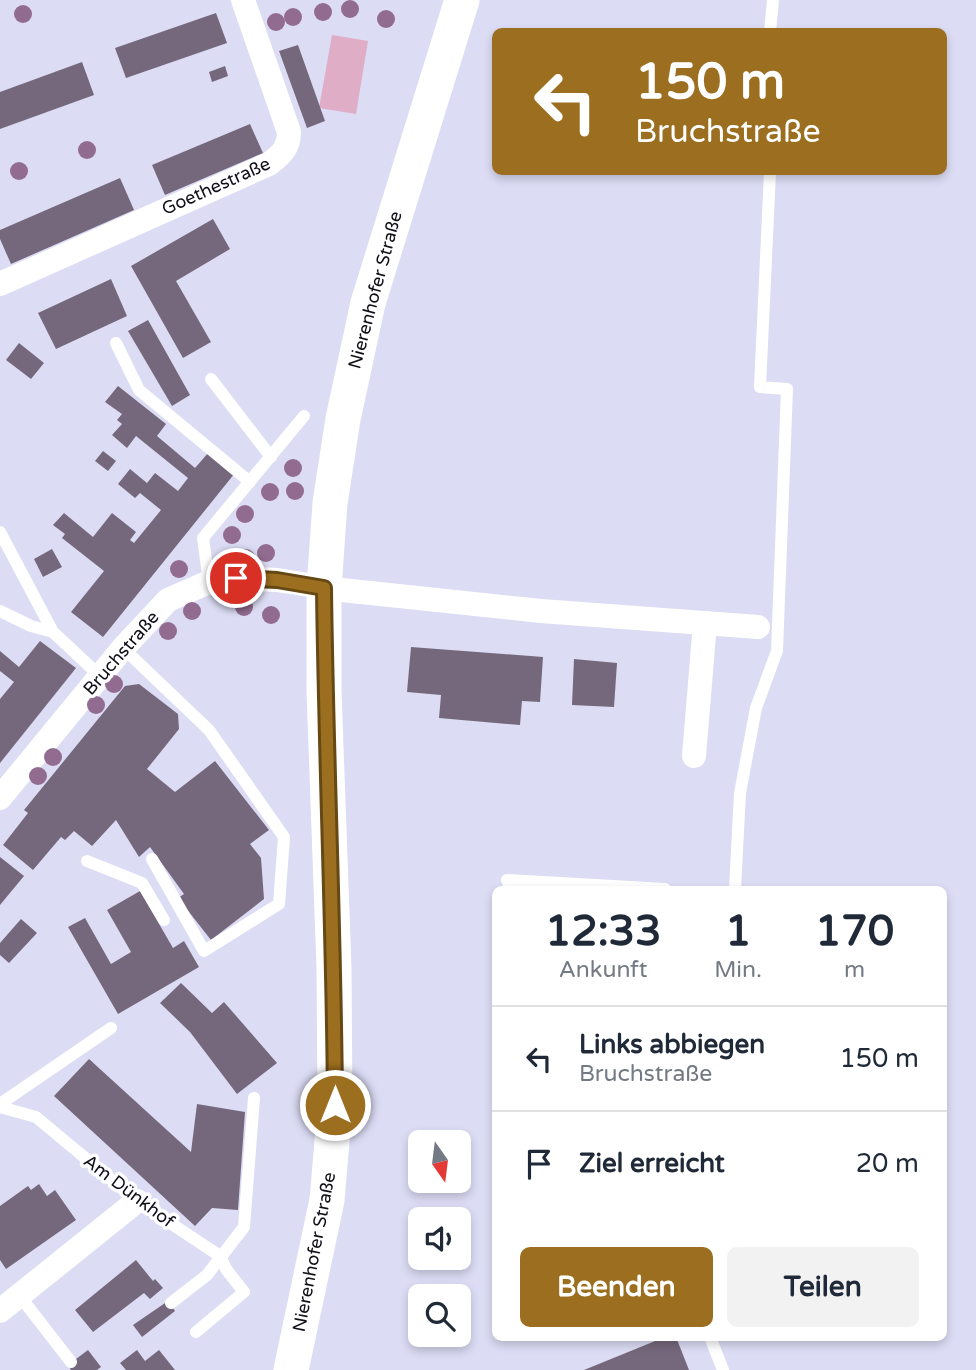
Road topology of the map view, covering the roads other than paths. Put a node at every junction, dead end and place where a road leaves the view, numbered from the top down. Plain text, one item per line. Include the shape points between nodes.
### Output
1 (243, 0) edge
2 (462, 0) edge
3 (773, 0) edge
4 (770, 28) edge
5 (770, 175) edge
6 (0, 284) edge
7 (116, 343) dead end
8 (211, 379) dead end
9 (304, 416) dead end
10 (271, 457) junction
11 (250, 482) junction
12 (0, 532) edge
13 (209, 582) junction
14 (324, 588) junction
15 (0, 611) edge
16 (705, 623) junction
17 (758, 627) dead end
18 (53, 632) junction
19 (123, 648) junction
20 (100, 676) junction
21 (694, 756) dead end
22 (0, 798) edge
23 (152, 859) dead end
24 (87, 861) dead end
25 (510, 886) edge
26 (612, 886) edge
27 (735, 886) edge
28 (164, 920) dead end
29 (111, 1028) dead end
30 (254, 1098) dead end
31 (0, 1105) edge
32 (137, 1201) junction
33 (220, 1256) junction
34 (19, 1295) junction
35 (171, 1303) dead end
36 (0, 1311) edge
37 (196, 1332) dead end
38 (712, 1341) edge
39 (71, 1362) dead end
40 (291, 1370) edge
41 (723, 1370) edge

1 - 6 street, Goethestraße via 289,132 281,155
2 - 14 main road, Nierenhofer Straße via 365,316 342,419
3 - 4 lane
5 - 27 lane via 760,387 787,389 777,651 756,708 744,770
7 - 11 lane via 139,390
8 - 10 lane
9 - 10 lane
10 - 11 lane
11 - 13 lane via 203,538
12 - 18 lane
13 - 14 street, Bruchstraße via 277,580
13 - 19 street, Bruchstraße via 168,600
14 - 16 street
14 - 40 main road, Nierenhofer Straße via 335,1105 327,1200
15 - 18 lane
16 - 17 street
16 - 21 street
18 - 20 lane
19 - 20 street, Bruchstraße
19 - 23 lane via 209,730 284,837 279,904 204,951
20 - 22 street, Bruchstraße
24 - 28 lane via 142,883
25 - 26 lane via 507,880
29 - 31 lane
30 - 33 lane via 244,1227
31 - 32 lane, Am Dünkhof via 36,1117
32 - 33 lane, Am Dünkhof
32 - 34 street
33 - 35 lane via 207,1275
33 - 37 lane, Am Dünkhof via 244,1292
34 - 36 street
34 - 39 lane
38 - 41 lane

